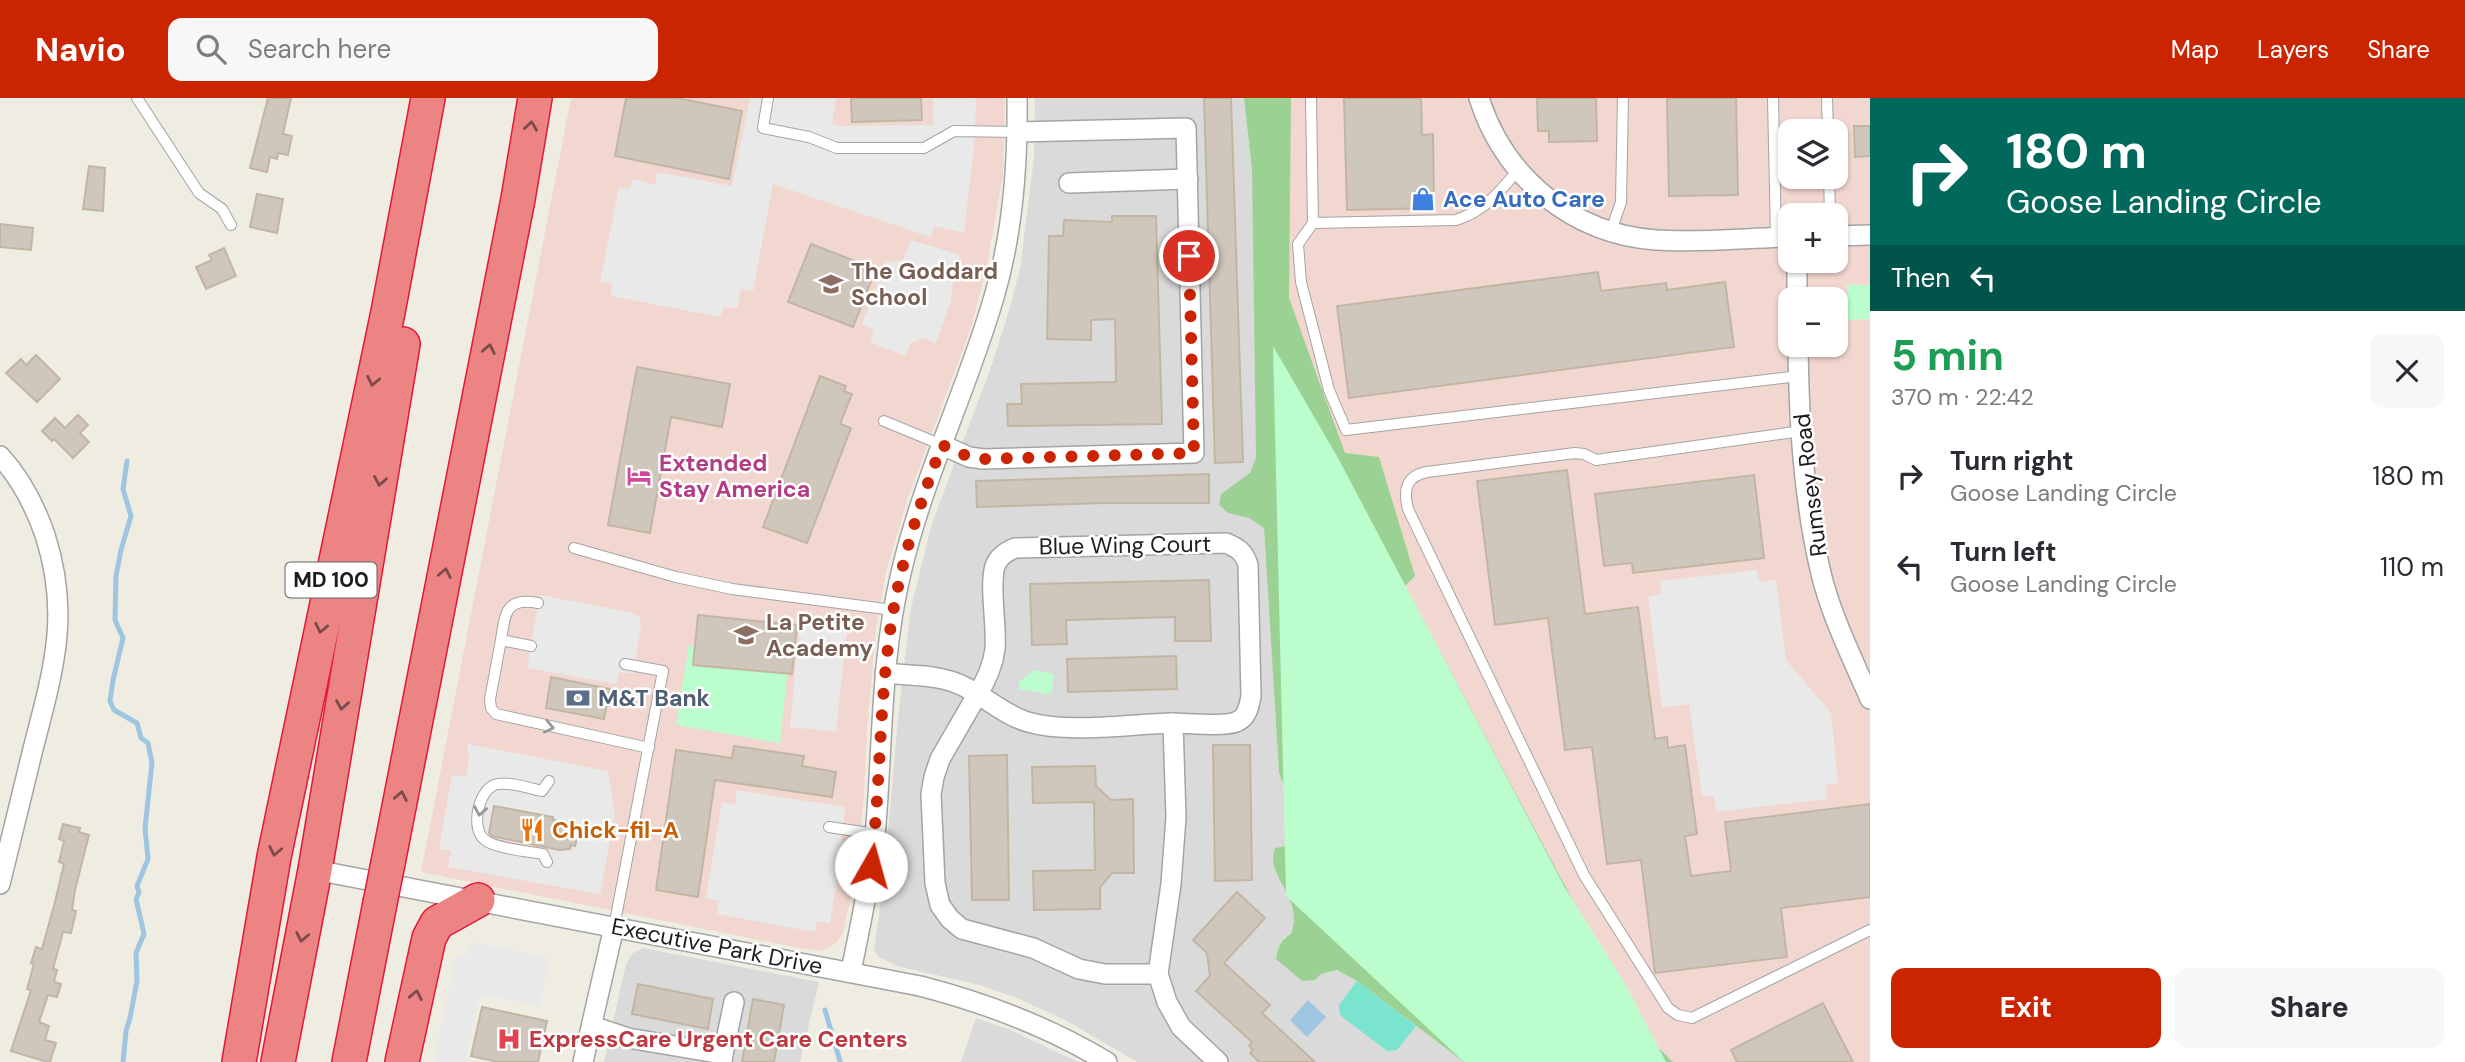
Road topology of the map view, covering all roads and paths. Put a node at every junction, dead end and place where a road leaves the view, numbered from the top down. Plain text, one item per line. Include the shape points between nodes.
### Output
1 (137, 98) edge
2 (430, 98) edge
3 (535, 98) edge
4 (768, 98) edge
5 (1017, 98) edge
6 (1311, 98) edge
7 (1479, 98) edge
8 (1623, 98) edge
9 (1773, 98) edge
10 (1827, 98) edge
11 (1828, 119) edge
12 (1017, 132) junction
13 (1517, 171) junction
14 (1188, 180) junction
15 (1069, 183) dead end
16 (1781, 203) edge
17 (1313, 223) junction
18 (231, 225) dead end
19 (1611, 231) junction
20 (1870, 235) edge
21 (1848, 236) edge
22 (1778, 237) edge
23 (1798, 357) edge
24 (1799, 376) junction
25 (884, 421) dead end
26 (1801, 431) junction
27 (942, 445) junction
28 (0, 456) edge
29 (574, 548) dead end
30 (538, 603) dead end
31 (893, 610) junction
32 (501, 640) junction
33 (531, 646) dead end
34 (625, 664) dead end
35 (885, 673) junction
36 (977, 695) junction
37 (1870, 699) edge
38 (1173, 723) junction
39 (649, 748) junction
40 (549, 781) dead end
41 (829, 827) dead end
42 (875, 834) junction
43 (547, 862) dead end
44 (315, 870) junction
45 (0, 884) edge
46 (478, 901) junction
47 (614, 927) junction
48 (1870, 930) edge
49 (850, 971) junction
50 (1158, 974) junction
51 (734, 1002) dead end
52 (592, 1026) junction
53 (722, 1058) edge
54 (239, 1062) edge
55 (278, 1062) edge
56 (349, 1062) edge
57 (402, 1062) edge
58 (583, 1062) edge
59 (1107, 1062) edge
60 (1218, 1062) edge

1 - 18 lane via 199,192 222,209
2 -> 44 highway via 408,317
2 -> 54 highway, MD 100 via 274,857
56 -> 3 highway, bridge via 519,200
4 - 12 lane via 763,128 810,137 837,148 924,148 954,131
5 - 12 street
6 - 17 lane
7 - 13 street via 1494,135
8 - 19 lane via 1621,202
9 - 16 lane
10 - 11 lane
12 - 14 street via 1186,128
12 - 27 street via 1012,203 995,294
13 - 17 lane via 1493,199 1456,220
13 - 19 street via 1564,210
14 - 15 street
14 - 27 street via 1194,453 984,459
17 - 24 lane via 1298,244 1301,282 1329,390 1346,430
19 - 22 street via 1656,240
20 - 21 street
23 - 24 street, Rumsey Road
24 - 26 street, Rumsey Road
25 - 27 lane
26 - 37 street, Rumsey Road via 1820,571
26 - 48 lane via 1596,460 1575,453 1427,472 1410,480 1405,496 1584,875 1668,1008 1692,1018
27 - 31 street via 911,535
28 - 45 street via 38,516 58,588 59,619 53,670
29 - 31 lane via 732,589
30 - 32 lane via 512,604
31 - 35 street
32 - 33 lane
32 -> 39 lane via 490,699 496,714
34 - 39 lane via 663,671
35 - 36 street, Blue Wing Court via 942,679
35 - 42 street
36 - 38 street, Blue Wing Court via 1029,723 1058,728
36 - 38 street, Blue Wing Court via 995,649 994,575 999,558 1007,551 1226,543 1245,555 1248,565 1249,709 1234,724
36 - 50 street via 940,759 932,785 935,883 940,905 962,929 1033,948 1079,969
38 - 50 street via 1177,817
39 - 47 lane
40 -> 43 lane via 542,791 507,784 490,786 477,825 488,842 542,854
41 - 42 lane
42 - 49 street
44 - 46 street, Executive Park Drive
44 -> 55 highway
46 - 47 street, Executive Park Drive
57 -> 46 highway via 429,938 437,923
47 - 49 street, Executive Park Drive
47 - 52 street
49 - 59 street, Executive Park Drive via 995,1008 1049,1030
50 - 60 street via 1181,1027
51 - 53 street
52 - 53 street
52 - 58 street

